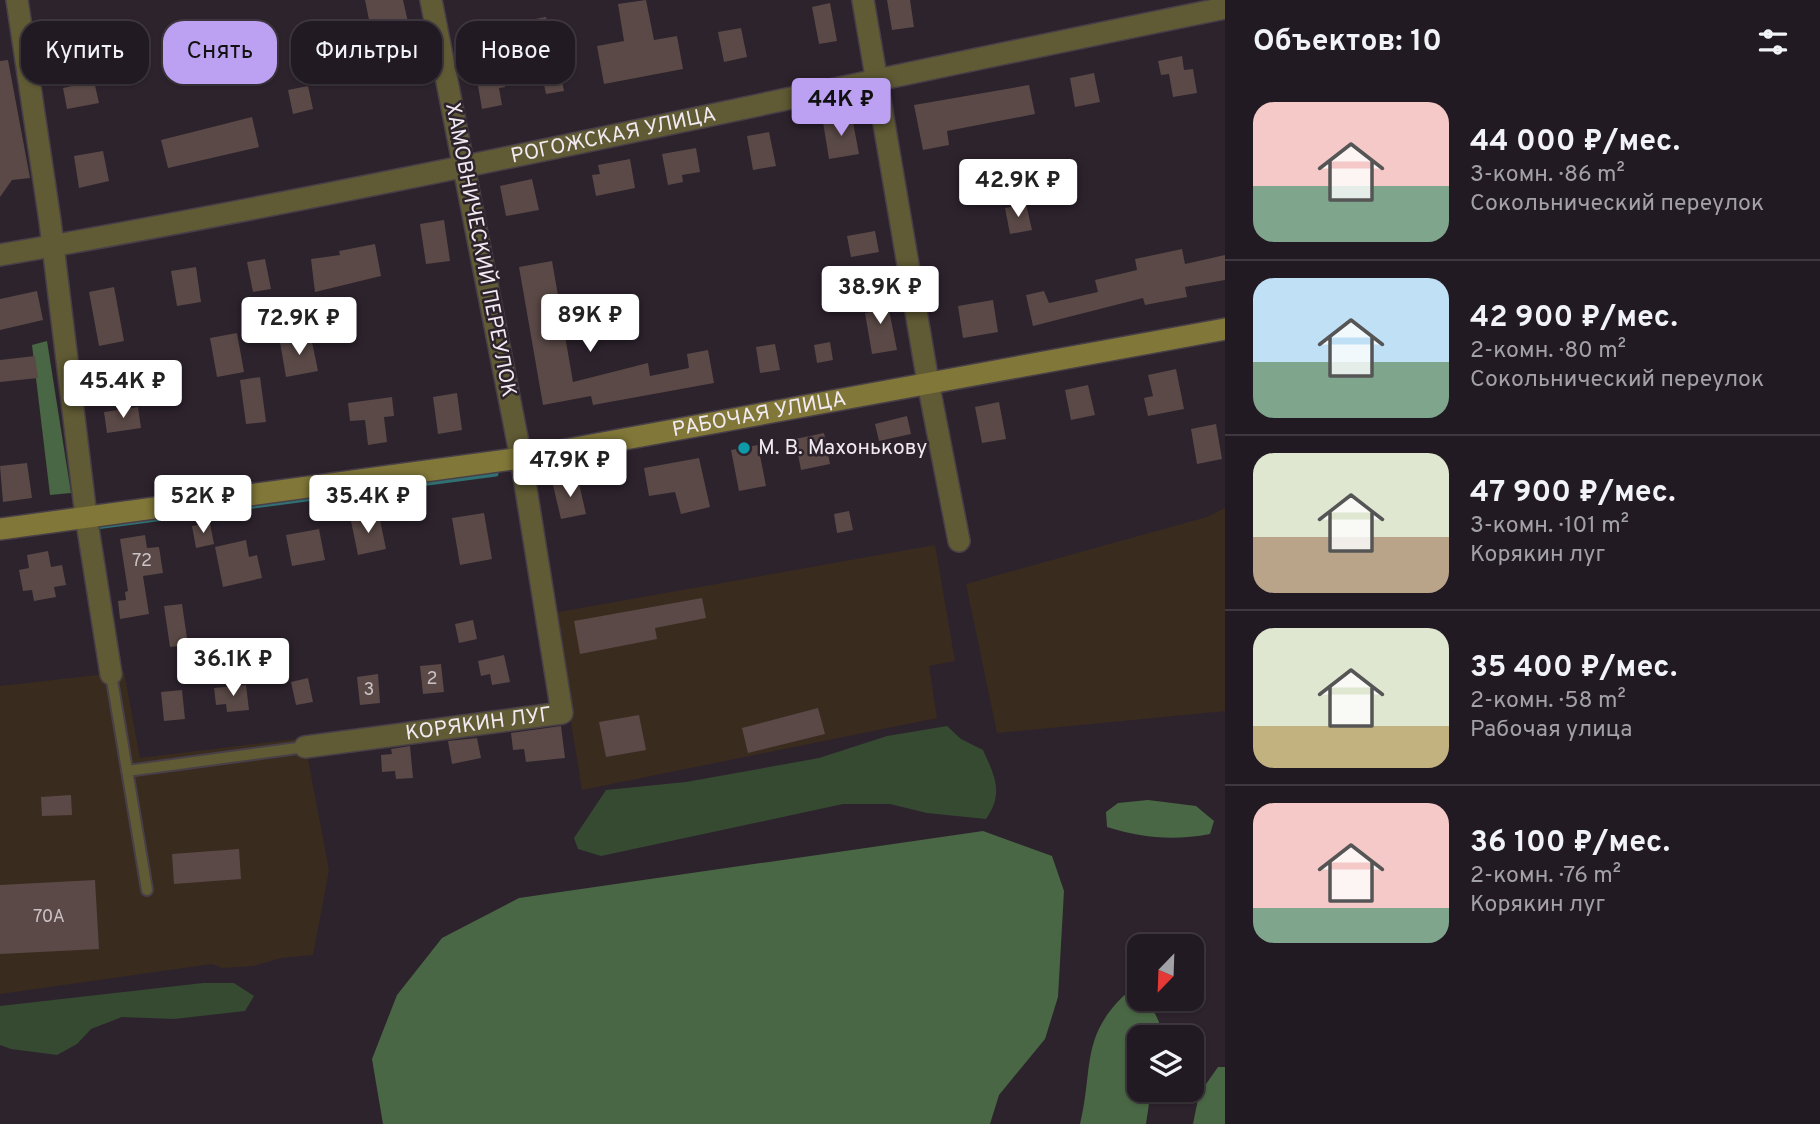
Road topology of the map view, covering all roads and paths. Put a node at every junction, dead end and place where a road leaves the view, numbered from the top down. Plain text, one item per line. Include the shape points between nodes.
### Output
1 (17, 0) edge
2 (431, 0) edge
3 (863, 0) edge
4 (1225, 8) edge
5 (876, 78) junction
6 (462, 167) junction
7 (53, 246) junction
8 (0, 255) edge
9 (1225, 329) edge
10 (928, 382) junction
11 (521, 458) junction
12 (86, 516) junction
13 (0, 529) edge
14 (959, 541) dead end
15 (111, 674) joint
16 (305, 747) joint
17 (127, 771) junction
18 (147, 890) dead end

1 - 7 street
2 - 6 street, ХАМОВНИЧЕСКИЙ ПЕРЕУЛОК
3 - 5 street
4 - 5 street, РОГОЖСКАЯ УЛИЦА
5 - 6 street, РОГОЖСКАЯ УЛИЦА
5 - 10 street
6 - 7 street, РОГОЖСКАЯ УЛИЦА
6 - 11 street, ХАМОВНИЧЕСКИЙ ПЕРЕУЛОК
7 - 8 street, РОГОЖСКАЯ УЛИЦА
7 - 12 street
9 - 10 main road, РАБОЧАЯ УЛИЦА
10 - 11 main road, РАБОЧАЯ УЛИЦА
10 - 14 street
11 - 12 main road, РАБОЧАЯ УЛИЦА
11 - 16 street, КОРЯКИН ЛУГ via 562,713
12 - 13 main road, РАБОЧАЯ УЛИЦА
12 - 15 street
15 - 17 lane
16 - 17 lane
17 - 18 lane

